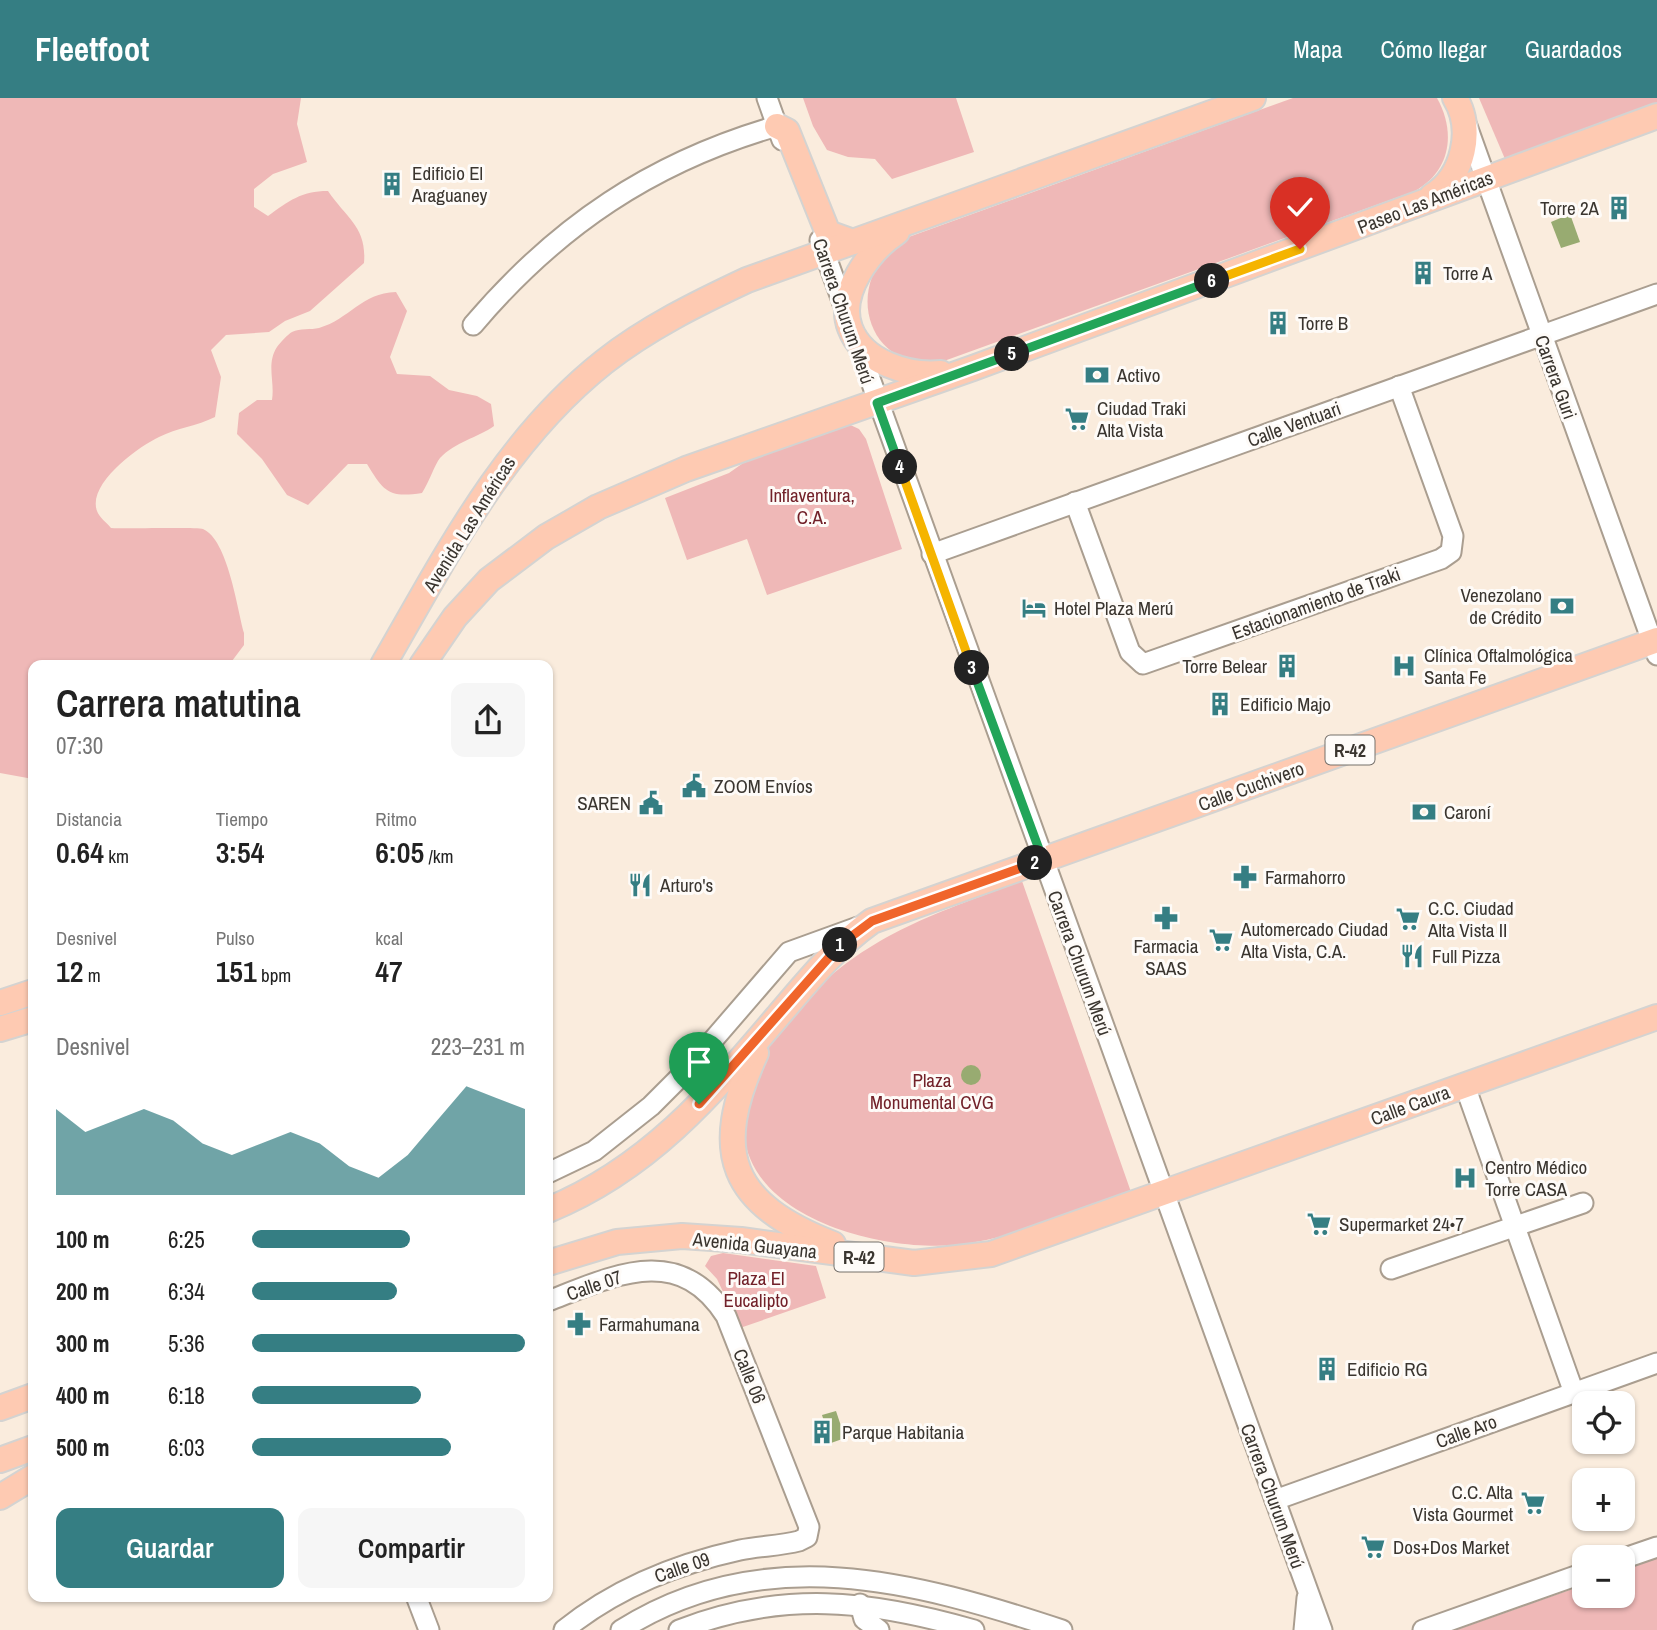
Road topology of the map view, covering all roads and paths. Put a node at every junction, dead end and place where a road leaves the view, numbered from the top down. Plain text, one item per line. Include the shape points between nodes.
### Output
1 (767, 98) edge
2 (1253, 98) edge
3 (1458, 103) edge
4 (1657, 116) edge
5 (778, 126) junction
6 (1485, 179) junction
7 (1414, 207) junction
8 (918, 219) junction
9 (853, 242) junction
10 (824, 253) junction
11 (1657, 294) edge
12 (473, 325) dead end
13 (849, 328) junction
14 (1541, 335) junction
15 (973, 368) junction
16 (1399, 386) junction
17 (877, 403) junction
18 (1075, 502) junction
19 (932, 554) junction
20 (1655, 646) edge
21 (386, 660) edge
22 (425, 660) edge
23 (1043, 860) junction
24 (872, 921) junction
25 (28, 994) edge
26 (0, 1003) edge
27 (780, 1014) junction
28 (1657, 1017) edge
29 (28, 1021) edge
30 (0, 1029) edge
31 (1465, 1086) junction
32 (553, 1170) edge
33 (1164, 1194) junction
34 (1583, 1203) dead end
35 (553, 1208) edge
36 (1516, 1226) junction
37 (867, 1258) junction
38 (553, 1261) edge
39 (1391, 1269) dead end
40 (641, 1272) joint
41 (553, 1299) edge
42 (1657, 1363) edge
43 (1573, 1391) edge
44 (1580, 1391) edge
45 (1572, 1394) edge
46 (28, 1398) edge
47 (0, 1408) edge
48 (28, 1450) edge
49 (0, 1460) edge
50 (28, 1480) edge
51 (28, 1488) edge
52 (0, 1498) edge
53 (1275, 1500) junction
54 (809, 1533) joint
55 (1657, 1546) edge
56 (1635, 1554) edge
57 (1572, 1577) edge
58 (1306, 1586) junction
59 (418, 1602) edge
60 (860, 1604) junction
61 (1438, 1626) edge
62 (429, 1630) edge
63 (564, 1630) edge
64 (621, 1630) edge
65 (679, 1630) edge
66 (879, 1630) edge
67 (974, 1630) edge
68 (1062, 1630) edge
69 (1304, 1630) edge
70 (1322, 1630) edge
71 (1423, 1630) edge

1 - 5 street, Carrera Churum Merú
2 - 8 main road
3 - 6 street, Carrera Guri
3 - 7 main road via 1464,147 1459,164 1439,191
4 - 6 main road, Paseo Las Américas
5 - 9 main road via 787,131 828,233
5 - 10 street, Carrera Churum Merú
5 - 12 street via 683,161 592,211 520,272
6 - 7 main road, Paseo Las Américas
6 - 14 street, Carrera Guri
7 - 15 main road, Paseo Las Américas
8 - 9 main road
8 - 13 main road via 889,237 859,271 852,289
9 - 10 main road
10 - 13 street, Carrera Churum Merú
10 - 21 main road, Avenida Las Américas via 747,280 663,323 604,361 553,408 496,476
11 - 14 street, Calle Ventuari
13 - 15 main road via 874,356 909,373
13 - 17 street, Carrera Churum Merú
14 - 16 street, Calle Ventuari
14 - 20 street, Carrera Guri
15 - 17 main road, Paseo Las Américas
16 - 18 street, Calle Ventuari
16 - 18 street, Estacionamiento de Traki via 1454,544 1446,556 1414,569 1139,663 1127,644
17 - 19 street, Carrera Churum Merú
17 - 22 main road, Avenida Las Américas via 686,470 572,520 489,580 455,617
18 - 19 street, Calle Ventuari
19 - 23 street, Carrera Churum Merú
20 - 23 main road, Calle Cuchivero / R-42
23 - 24 main road, R-42
23 - 33 street, Carrera Churum Merú
24 - 27 main road, R-42 via 829,957
24 - 32 street via 789,953 671,1088 594,1150
25 - 26 main road
27 - 35 main road, R-42 via 682,1124 645,1156
27 - 37 main road via 757,1051 737,1099 732,1139 738,1171 758,1203 774,1215 798,1230
28 - 31 main road, Calle Caura / R-42
29 - 30 main road
31 - 33 main road, Calle Caura / R-42
31 - 36 street
33 - 37 main road, Avenida Guayana / R-42 via 991,1254 914,1263
33 - 53 street, Carrera Churum Merú
34 - 36 street
36 - 39 street
36 - 43 street
37 - 38 main road, Avenida Guayana / R-42 via 682,1237 617,1242
40 - 41 street, Calle 07 via 619,1274
40 - 54 street, Calle 06 via 685,1276 722,1309
42 - 44 street, Calle Aro
45 - 53 street, Calle Aro
46 - 47 main road
48 - 49 main road
50 - 52 main road
51 - 52 street
53 - 58 street, Carrera Churum Merú
54 - 63 street, Calle 09 via 790,1543 713,1556 656,1575 612,1597
55 - 56 street
57 - 61 street
58 - 69 street
58 - 70 street, Carrera Churum Merú
59 - 62 street
60 - 65 street via 826,1601 761,1606
60 - 66 street via 864,1619
60 - 67 street
61 - 71 street
64 - 68 street via 658,1610 722,1588 768,1578 827,1575 897,1583

